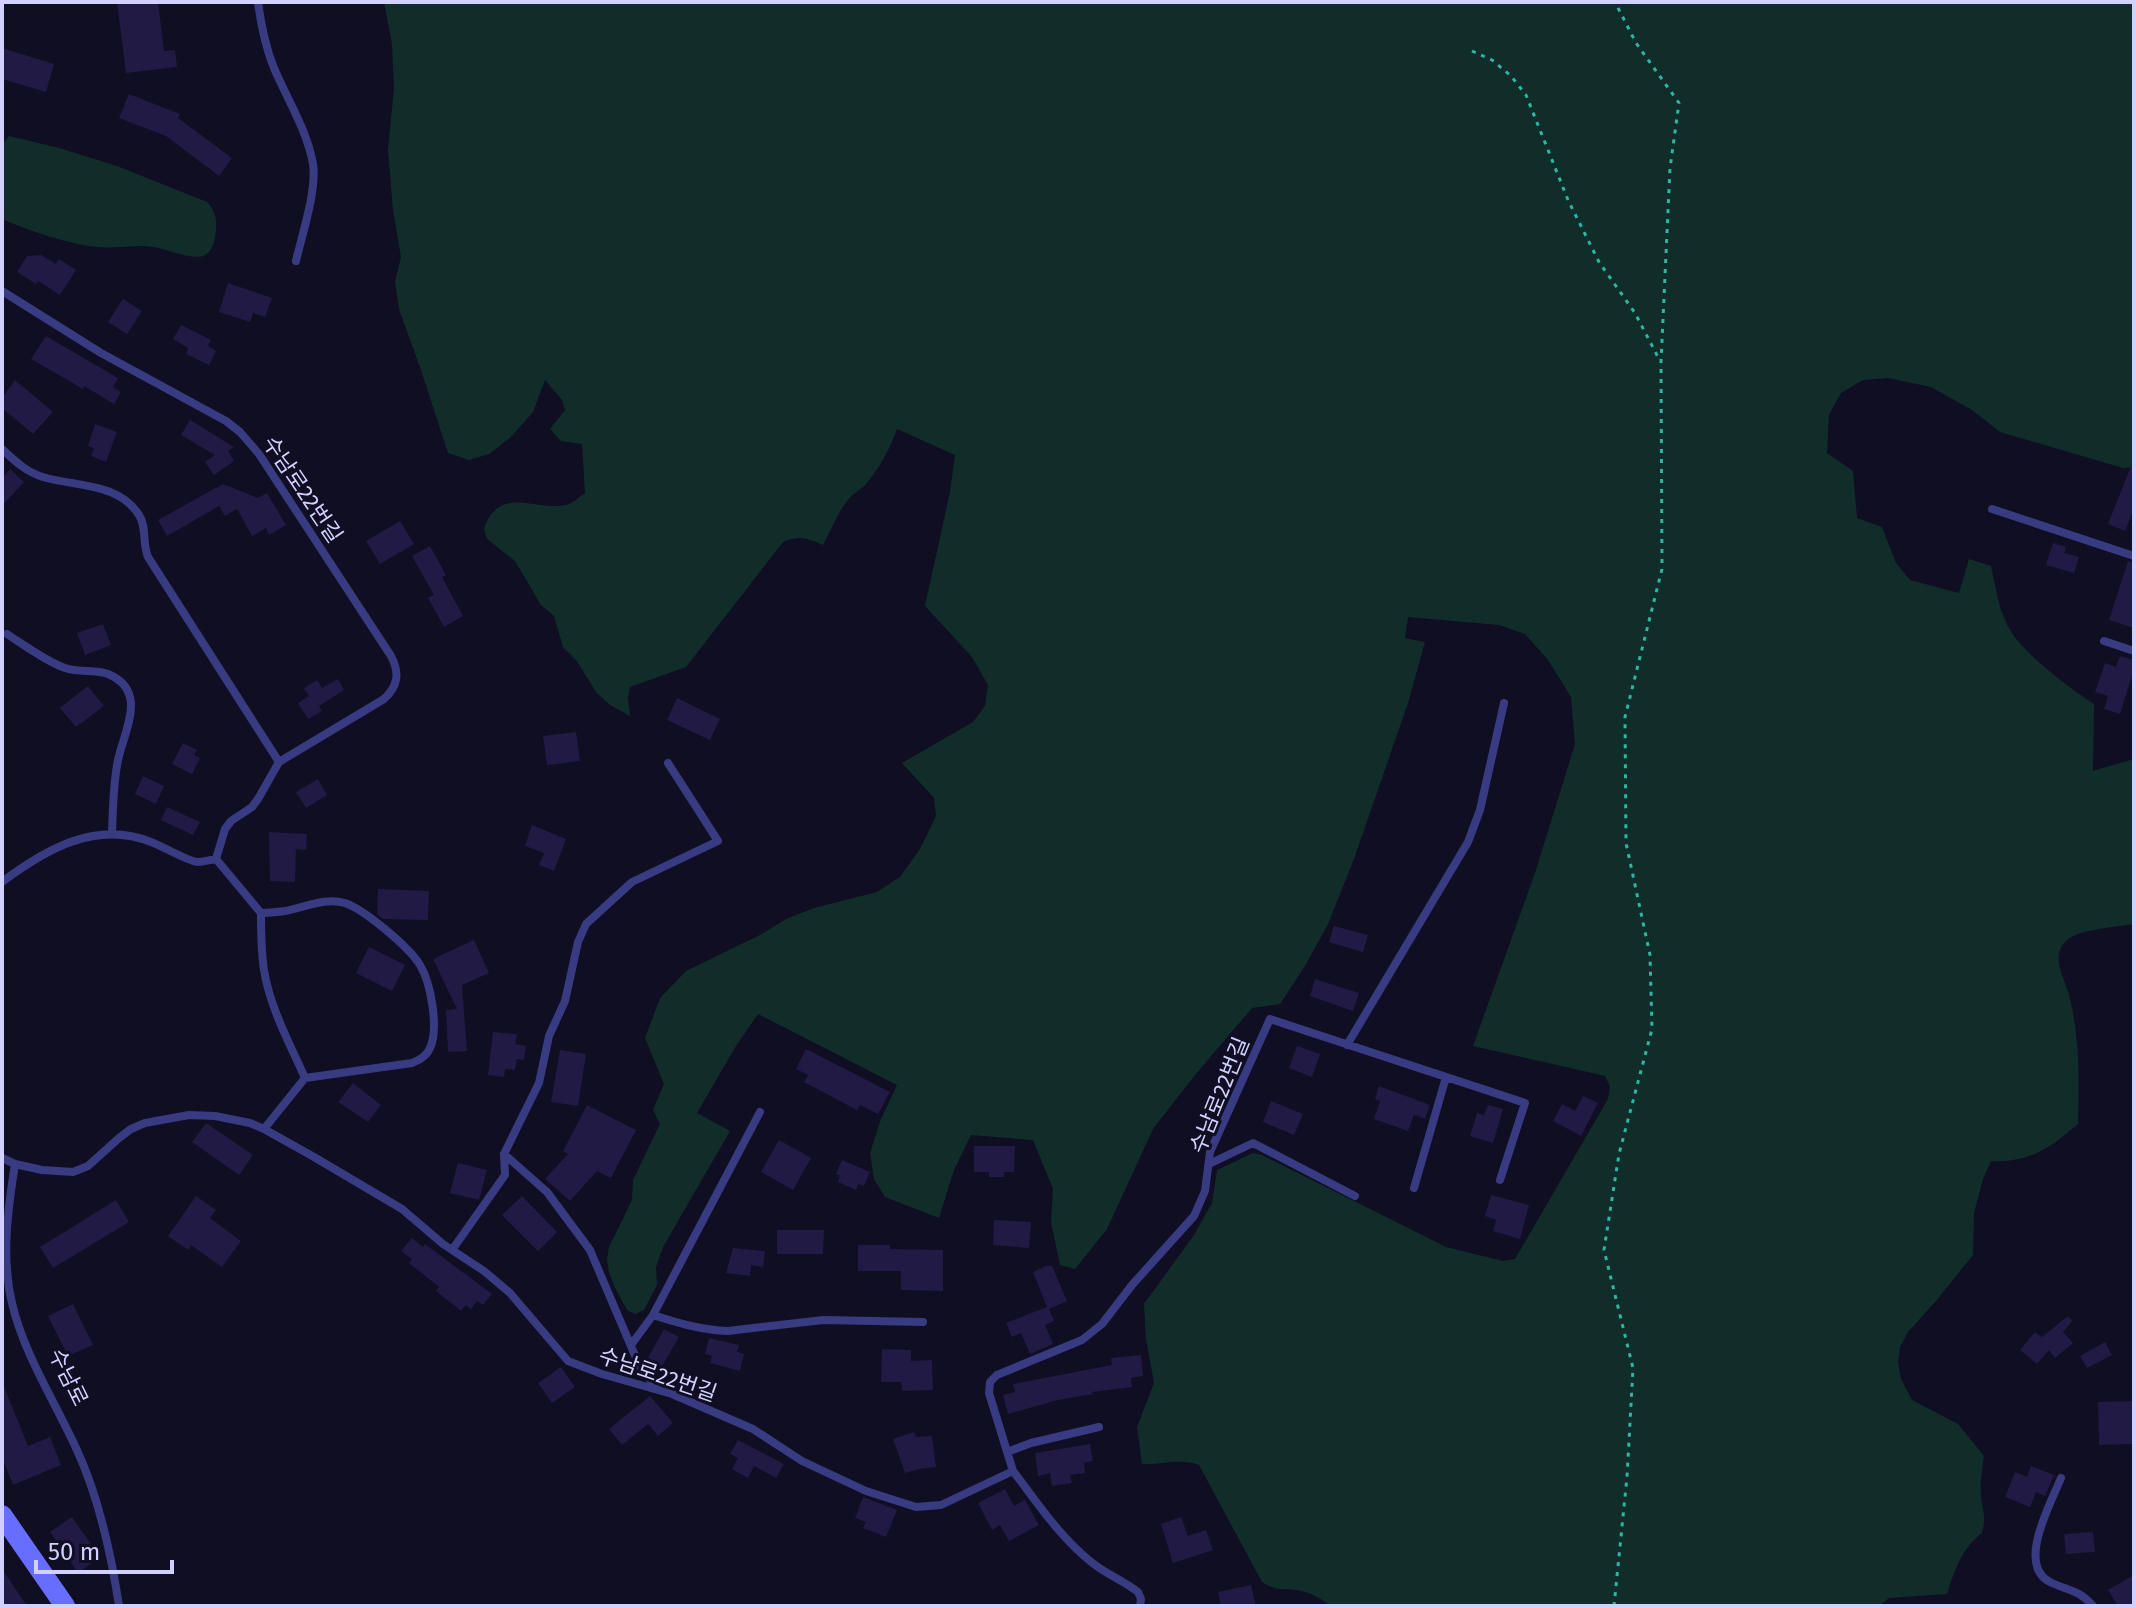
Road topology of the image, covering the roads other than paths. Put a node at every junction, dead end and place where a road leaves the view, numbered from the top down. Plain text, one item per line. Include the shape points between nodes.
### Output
1 (258, 2) edge
2 (296, 261) dead end
3 (2, 291) edge
4 (2, 449) edge
5 (1992, 509) dead end
6 (2134, 556) edge
7 (7, 634) dead end
8 (2104, 641) dead end
9 (2134, 651) edge
10 (1504, 703) dead end
11 (279, 762) junction
12 (668, 763) dead end
13 (112, 833) junction
14 (216, 859) junction
15 (2, 882) edge
16 (261, 913) junction
17 (1347, 1045) junction
18 (1446, 1077) junction
19 (305, 1078) junction
20 (760, 1112) dead end
21 (264, 1129) junction
22 (504, 1154) junction
23 (2, 1158) edge
24 (15, 1164) junction
25 (1209, 1164) junction
26 (1500, 1180) dead end
27 (1414, 1188) dead end
28 (1355, 1196) dead end
29 (452, 1250) junction
30 (653, 1315) junction
31 (923, 1322) dead end
32 (631, 1345) junction
33 (657, 1390) junction
34 (1099, 1427) dead end
35 (1007, 1452) junction
36 (1013, 1471) junction
37 (2061, 1478) dead end
38 (2, 1515) edge
39 (65, 1606) edge
40 (119, 1606) edge
41 (1140, 1606) edge
42 (2093, 1606) edge

1 - 2 lane via 265,44 313,167
3 - 11 lane, 수남로22번길 via 240,432 391,656 396,683 384,699
4 - 11 lane via 27,470 107,490 138,513 148,557
5 - 6 lane
7 - 13 lane via 66,669 108,674 124,685 132,717 118,759
8 - 9 lane
10 - 17 lane via 1468,842
11 - 14 lane, 수남로22번길 via 252,807 225,829
12 - 22 lane via 718,841 632,882 586,924 539,1083
13 - 14 lane via 135,835 197,862
13 - 15 lane via 84,836 27,863
14 - 16 lane
16 - 19 lane via 264,973
16 - 19 lane via 323,901 349,904 408,950 425,975 433,1039 422,1059
17 - 18 lane, 수남로22번길
17 - 25 lane, 수남로22번길 via 1270,1019
18 - 26 lane, 수남로22번길 via 1525,1103
18 - 27 lane
19 - 21 lane
20 - 30 lane
21 - 24 lane, 수남로22번길 via 215,1116 167,1118 131,1129 81,1170 64,1173
21 - 29 lane, 수남로22번길 via 402,1209
22 - 29 lane via 505,1175
22 - 32 lane via 547,1192 590,1250
23 - 24 lane, 수남로22번길
24 - 40 lane, 수남로 via 7,1239 11,1302 90,1484 112,1558
25 - 28 lane via 1253,1143
25 - 35 lane, 수남로22번길 via 1194,1216 1102,1324 1082,1340 990,1382
29 - 33 lane, 수남로22번길 via 510,1293 568,1361
30 - 31 lane via 728,1331 823,1320
30 - 32 lane
32 - 33 lane
33 - 36 lane, 수남로22번길 via 753,1429 802,1461 866,1491 916,1507 941,1505
34 - 35 lane
35 - 36 lane, 수남로22번길
36 - 41 lane, 수남로22번길 via 1071,1544 1138,1592
37 - 42 lane via 2036,1542 2036,1566 2049,1581 2074,1590
38 - 39 street

